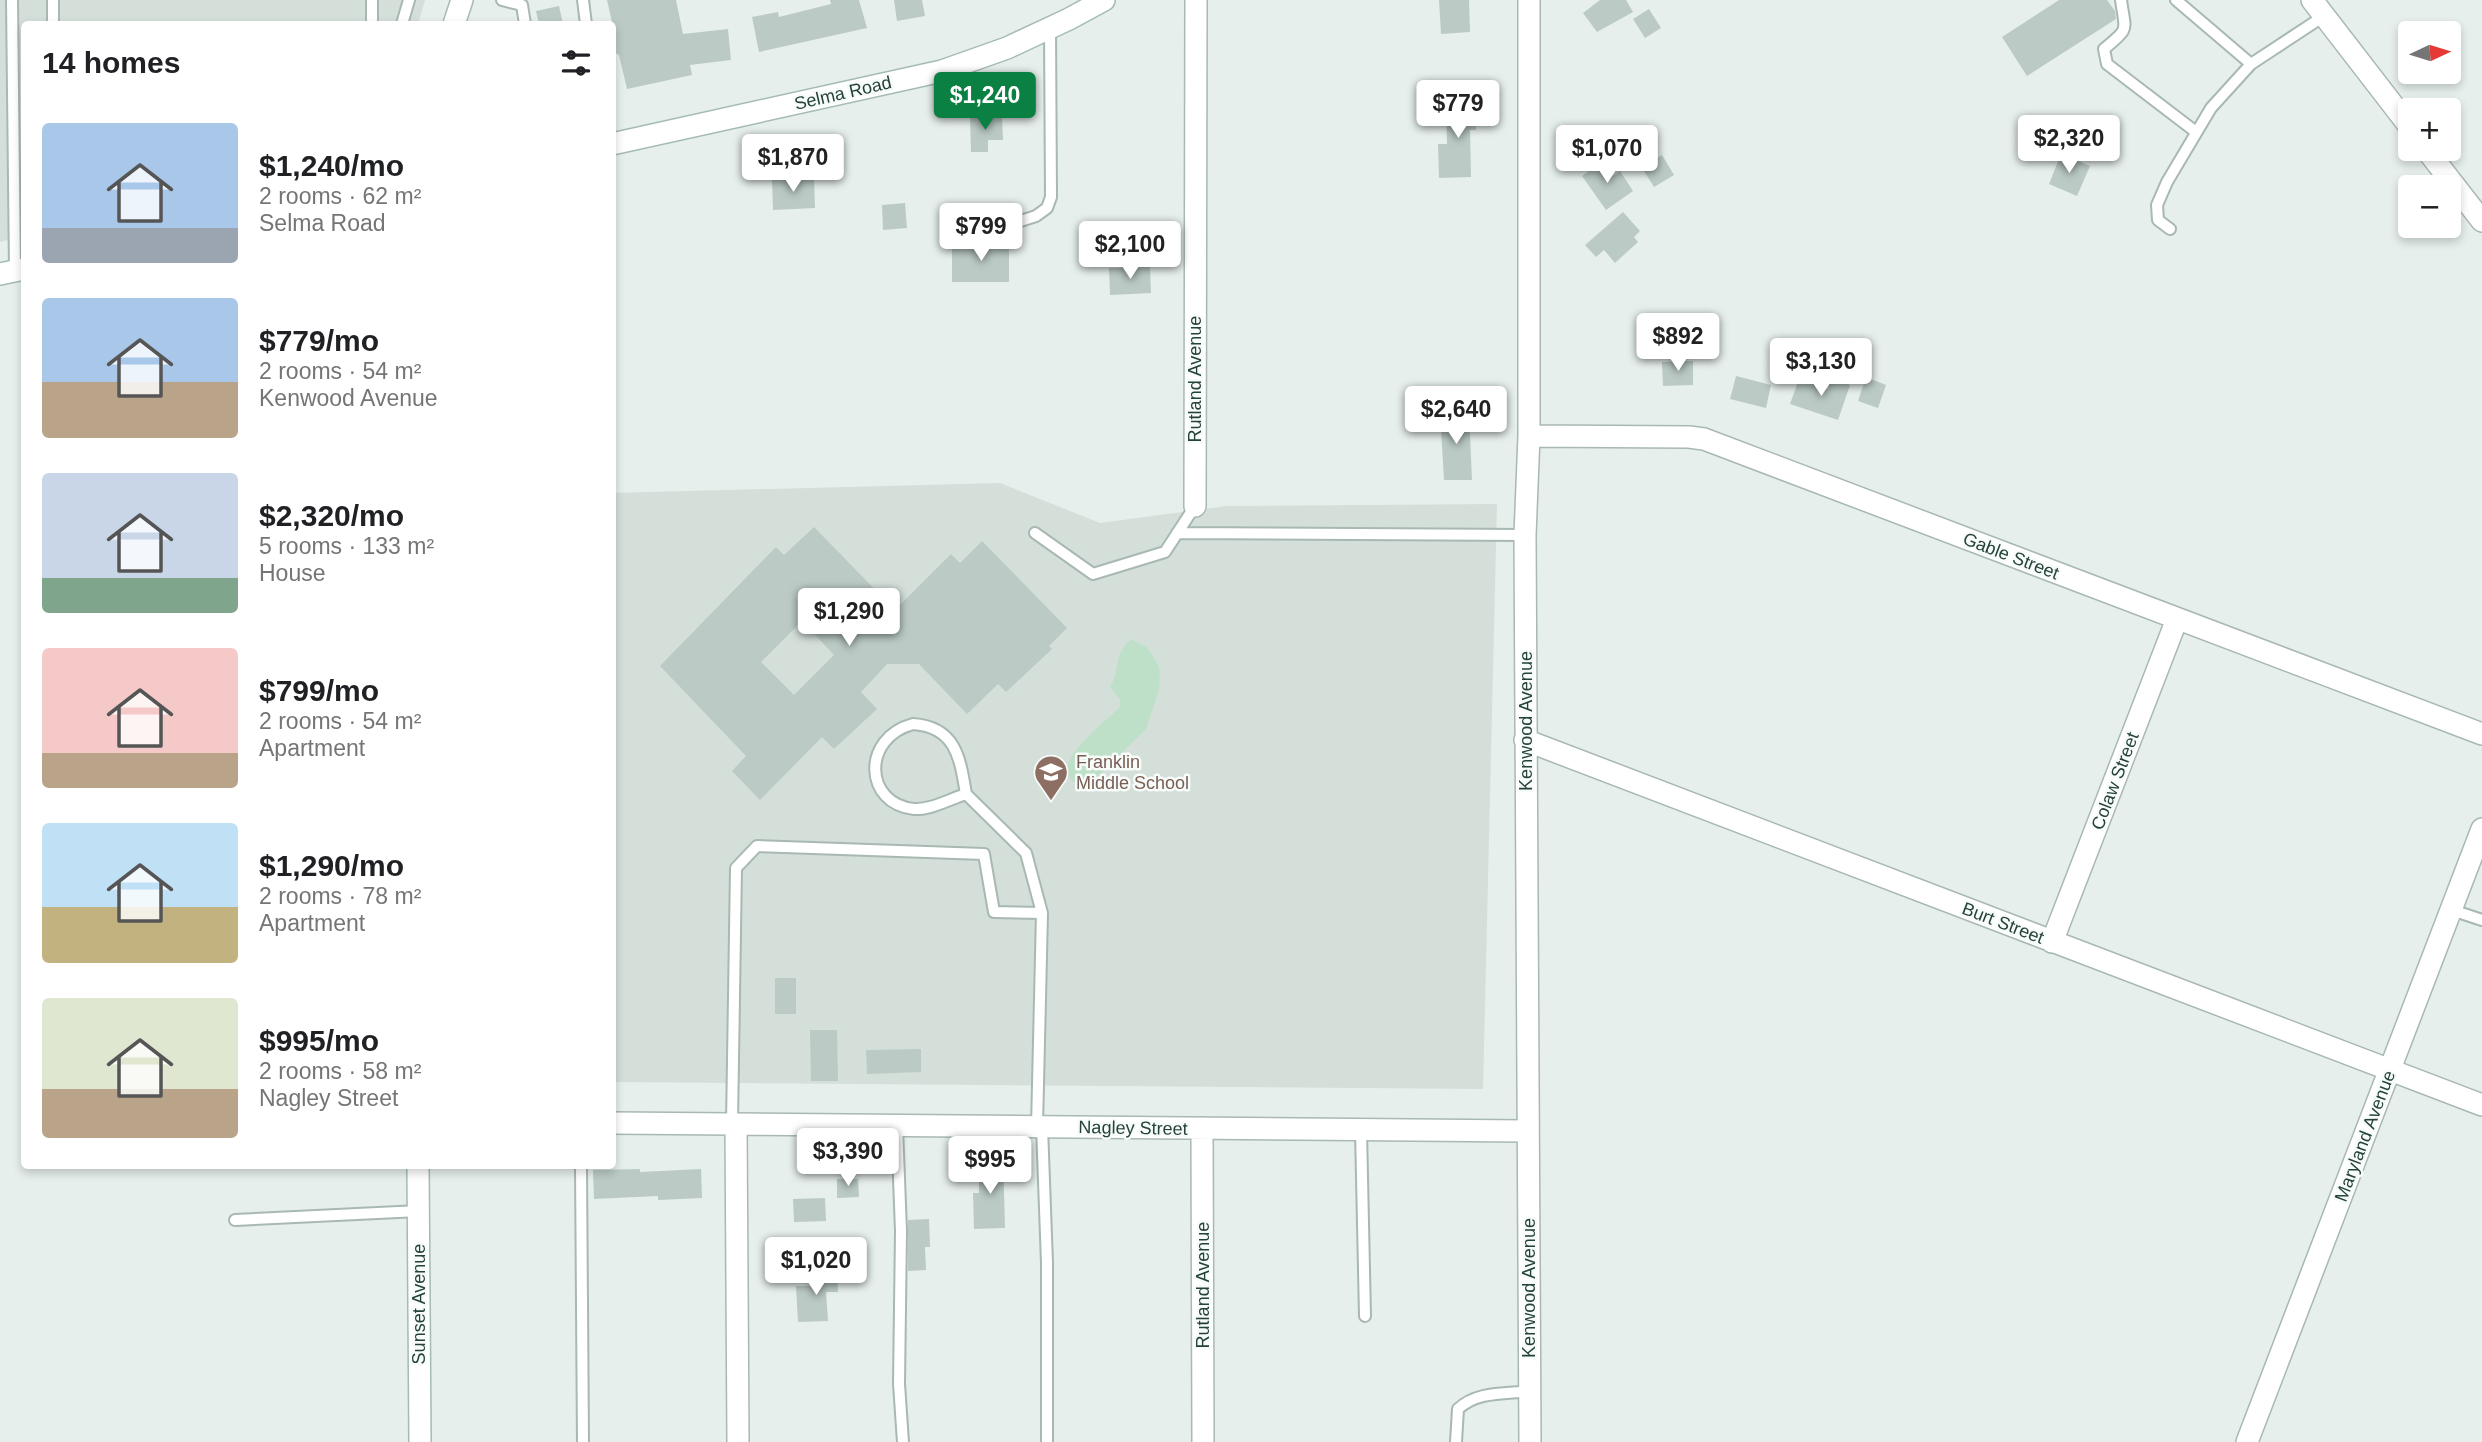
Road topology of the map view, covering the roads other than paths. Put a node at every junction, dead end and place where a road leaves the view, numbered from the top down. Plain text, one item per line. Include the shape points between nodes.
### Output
1 (12, 0) edge
2 (53, 0) edge
3 (372, 0) edge
4 (409, 0) edge
5 (462, 0) edge
6 (502, 0) edge
7 (583, 0) edge
8 (1104, 0) edge
9 (1196, 0) edge
10 (1528, 0) edge
11 (2121, 0) edge
12 (2176, 0) edge
13 (528, 2) edge
14 (2318, 8) edge
15 (52, 21) edge
16 (372, 21) edge
17 (403, 21) edge
18 (455, 21) edge
19 (525, 21) edge
20 (586, 21) edge
21 (1050, 28) junction
22 (11, 54) junction
23 (21, 54) edge
24 (2251, 64) junction
25 (2398, 111) edge
26 (2196, 132) junction
27 (616, 143) edge
28 (2435, 161) edge
29 (18, 163) edge
30 (13, 220) junction
31 (2482, 221) edge
32 (0, 222) edge
33 (996, 229) dead end
34 (2170, 229) dead end
35 (13, 271) edge
36 (1529, 436) junction
37 (1195, 506) joint
38 (1035, 533) dead end
39 (1177, 533) junction
40 (1525, 535) junction
41 (2177, 620) junction
42 (2482, 734) edge
43 (1525, 740) junction
44 (966, 794) junction
45 (2482, 829) edge
46 (2452, 910) junction
47 (1042, 913) junction
48 (2482, 920) edge
49 (2052, 942) junction
50 (2390, 1070) junction
51 (2482, 1105) edge
52 (616, 1123) edge
53 (734, 1124) junction
54 (897, 1126) junction
55 (1040, 1127) junction
56 (1202, 1128) junction
57 (1361, 1130) junction
58 (1528, 1131) junction
59 (418, 1169) edge
60 (581, 1169) edge
61 (419, 1211) junction
62 (235, 1220) dead end
63 (1366, 1316) dead end
64 (1530, 1391) junction
65 (420, 1442) edge
66 (583, 1442) edge
67 (738, 1442) edge
68 (903, 1442) edge
69 (1046, 1442) edge
70 (1203, 1442) edge
71 (1456, 1442) edge
72 (1530, 1442) edge
73 (2247, 1442) edge

1 - 22 lane
2 - 15 lane
3 - 16 lane
4 - 17 lane
5 - 18 street
6 - 13 lane
7 - 20 lane
8 - 21 street, Selma Road
9 - 37 street, Rutland Avenue
10 - 36 street, Kenwood Avenue
11 - 26 lane via 2126,23 2121,35 2105,49 2108,64
12 - 24 lane
13 - 19 lane
14 - 24 lane
14 - 25 street
21 - 27 street, Selma Road via 942,71
21 - 33 lane via 1051,197 1047,208 1036,216
22 - 23 lane
22 - 29 lane
24 - 26 lane
26 - 34 lane via 2157,205 2158,220
28 - 31 street
29 - 30 lane
30 - 32 lane
30 - 35 lane
36 - 40 street, Kenwood Avenue
36 - 41 street, Gable Street via 1704,439
37 - 39 lane
38 - 39 lane via 1093,574 1165,552
39 - 40 lane
40 - 43 street, Kenwood Avenue
41 - 42 street, Gable Street
41 - 49 street, Colaw Street
43 - 49 street, Burt Street
43 - 58 street, Kenwood Avenue
44 - 44 lane via 956,750 939,730 914,724 889,736 880,747 876,775 891,800 918,809
44 - 47 lane via 1026,853
45 - 46 street, Maryland Avenue
46 - 48 lane
46 - 50 street, Maryland Avenue
47 - 53 lane via 994,912 984,853 758,846 736,868
47 - 55 lane
49 - 50 street, Burt Street
50 - 51 street, Burt Street
50 - 73 street, Maryland Avenue
52 - 53 street, Nagley Street
53 - 54 street, Nagley Street
53 - 67 street
54 - 55 street, Nagley Street
54 - 68 lane
55 - 56 street, Nagley Street
55 - 69 lane via 1047,1263
56 - 57 street, Nagley Street
56 - 70 street, Rutland Avenue
57 - 58 street, Nagley Street
57 - 63 lane
58 - 64 street, Kenwood Avenue
59 - 61 street, Sunset Avenue
60 - 66 lane
61 - 62 lane
61 - 65 street, Sunset Avenue
64 - 71 lane via 1478,1396 1464,1403 1458,1409
64 - 72 street, Kenwood Avenue

